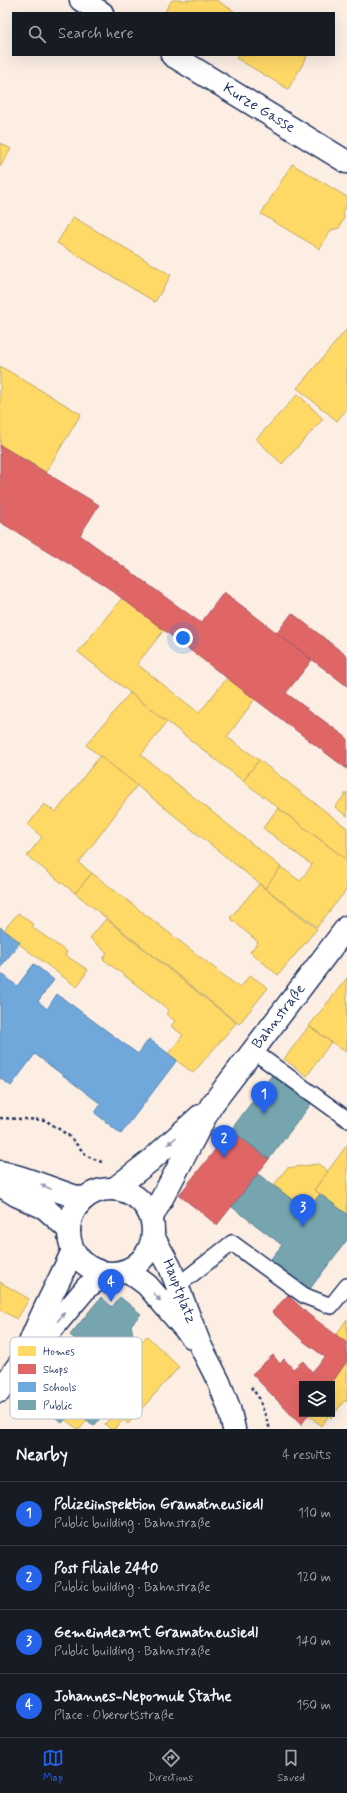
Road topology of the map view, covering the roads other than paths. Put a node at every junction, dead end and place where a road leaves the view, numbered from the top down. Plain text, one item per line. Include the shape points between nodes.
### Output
1 (81, 0) edge
2 (100, 12) edge
3 (174, 56) edge
4 (347, 162) edge
5 (347, 927) edge
6 (253, 1051) junction
7 (211, 1106) junction
8 (347, 1119) edge
9 (0, 1172) edge
10 (0, 1185) edge
11 (114, 1189) junction
12 (83, 1199) junction
13 (153, 1228) junction
14 (71, 1240) junction
15 (118, 1272) junction
16 (177, 1286) junction
17 (347, 1286) edge
18 (32, 1337) edge
19 (44, 1337) edge
20 (200, 1345) junction
21 (10, 1376) edge
22 (0, 1390) edge
23 (234, 1429) edge

1 - 2 main road
3 - 4 main road, Kurze Gasse
5 - 6 main road, Bahnstraße
6 - 7 main road, Bahnstraße
6 - 8 lane
7 -> 11 main road, Bahnstraße via 150,1161
7 - 13 main road, Bahnstraße
12 -> 9 main road via 22,1177
10 - 14 main road via 45,1208
11 - 12 main road via 94,1192
11 - 13 main road via 132,1194 140,1200
12 - 14 main road via 70,1219
13 - 15 main road via 145,1258 137,1265
13 - 16 main road, Hauptplatz
14 - 15 main road via 87,1267
14 - 18 main road via 62,1276
19 -> 15 main road via 87,1287
15 -> 20 main road, Hauptplatz via 147,1285
16 - 17 lane via 232,1243 305,1296 331,1306
16 - 20 main road, Hauptplatz
20 - 23 main road, Hauptplatz via 218,1382
21 - 22 main road

